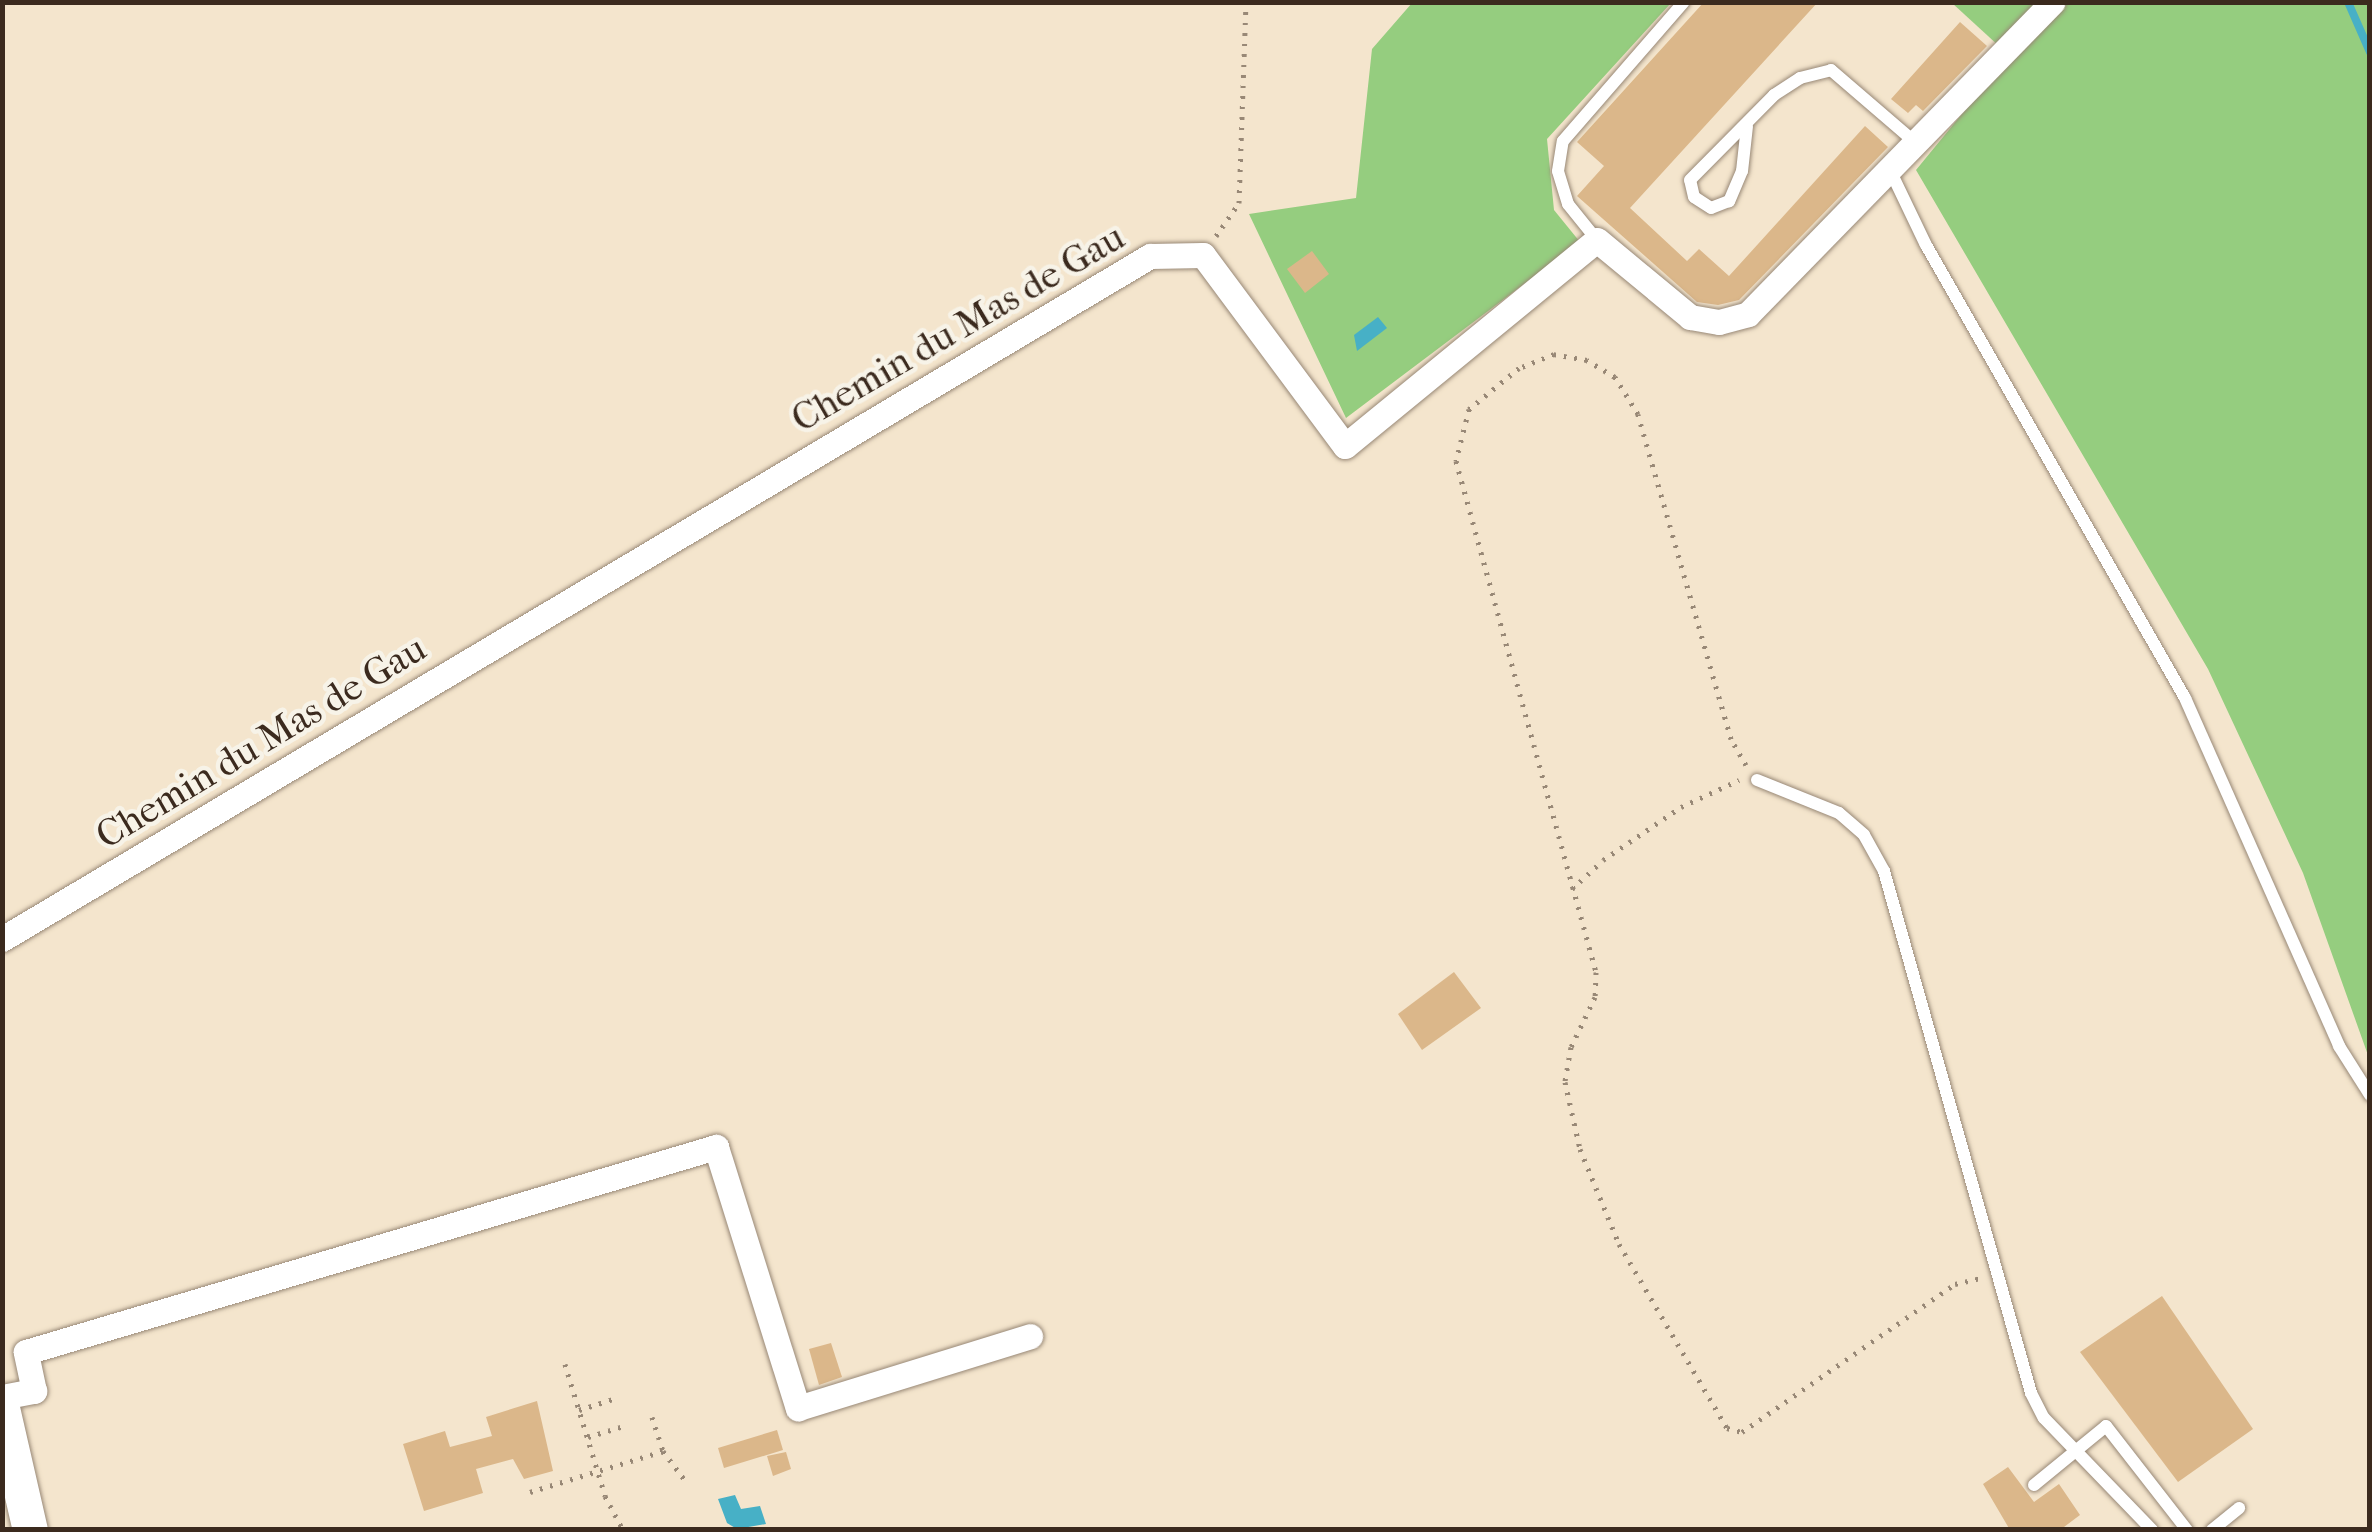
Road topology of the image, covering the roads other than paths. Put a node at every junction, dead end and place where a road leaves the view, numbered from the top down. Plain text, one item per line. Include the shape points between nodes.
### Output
1 (1684, 2) edge
2 (2052, 2) edge
3 (1747, 126) junction
4 (1916, 143) junction
5 (1890, 170) junction
6 (1597, 240) junction
7 (1756, 780) road end
8 (2, 939) edge
9 (2370, 1095) edge
10 (1030, 1336) dead end
11 (2, 1397) edge
12 (2, 1408) edge
13 (2078, 1451) junction
14 (2034, 1485) dead end
15 (2239, 1508) dead end
16 (30, 1530) edge
17 (2152, 1530) edge
18 (2187, 1530) edge
19 (2212, 1530) edge

1 - 6 lane via 1563,141 1558,171 1568,204
2 - 4 street
3 - 3 lane via 1690,180 1694,197 1711,208 1729,201 1742,170
3 - 4 lane via 1800,78 1831,70
4 - 5 street
5 - 6 street via 1748,314 1734,318 1690,317
5 - 9 lane via 1926,246 2185,698 2339,1046
6 - 8 street, Chemin du Mas de Gau via 1345,446 1203,255 1150,256
7 - 13 lane via 1839,813 1864,836 1884,872 2031,1393 2044,1418
10 - 11 street via 798,1408 716,1147 26,1352 34,1391
12 - 16 street
13 - 14 lane
13 - 17 lane
13 - 18 lane via 2106,1426
15 - 19 lane

